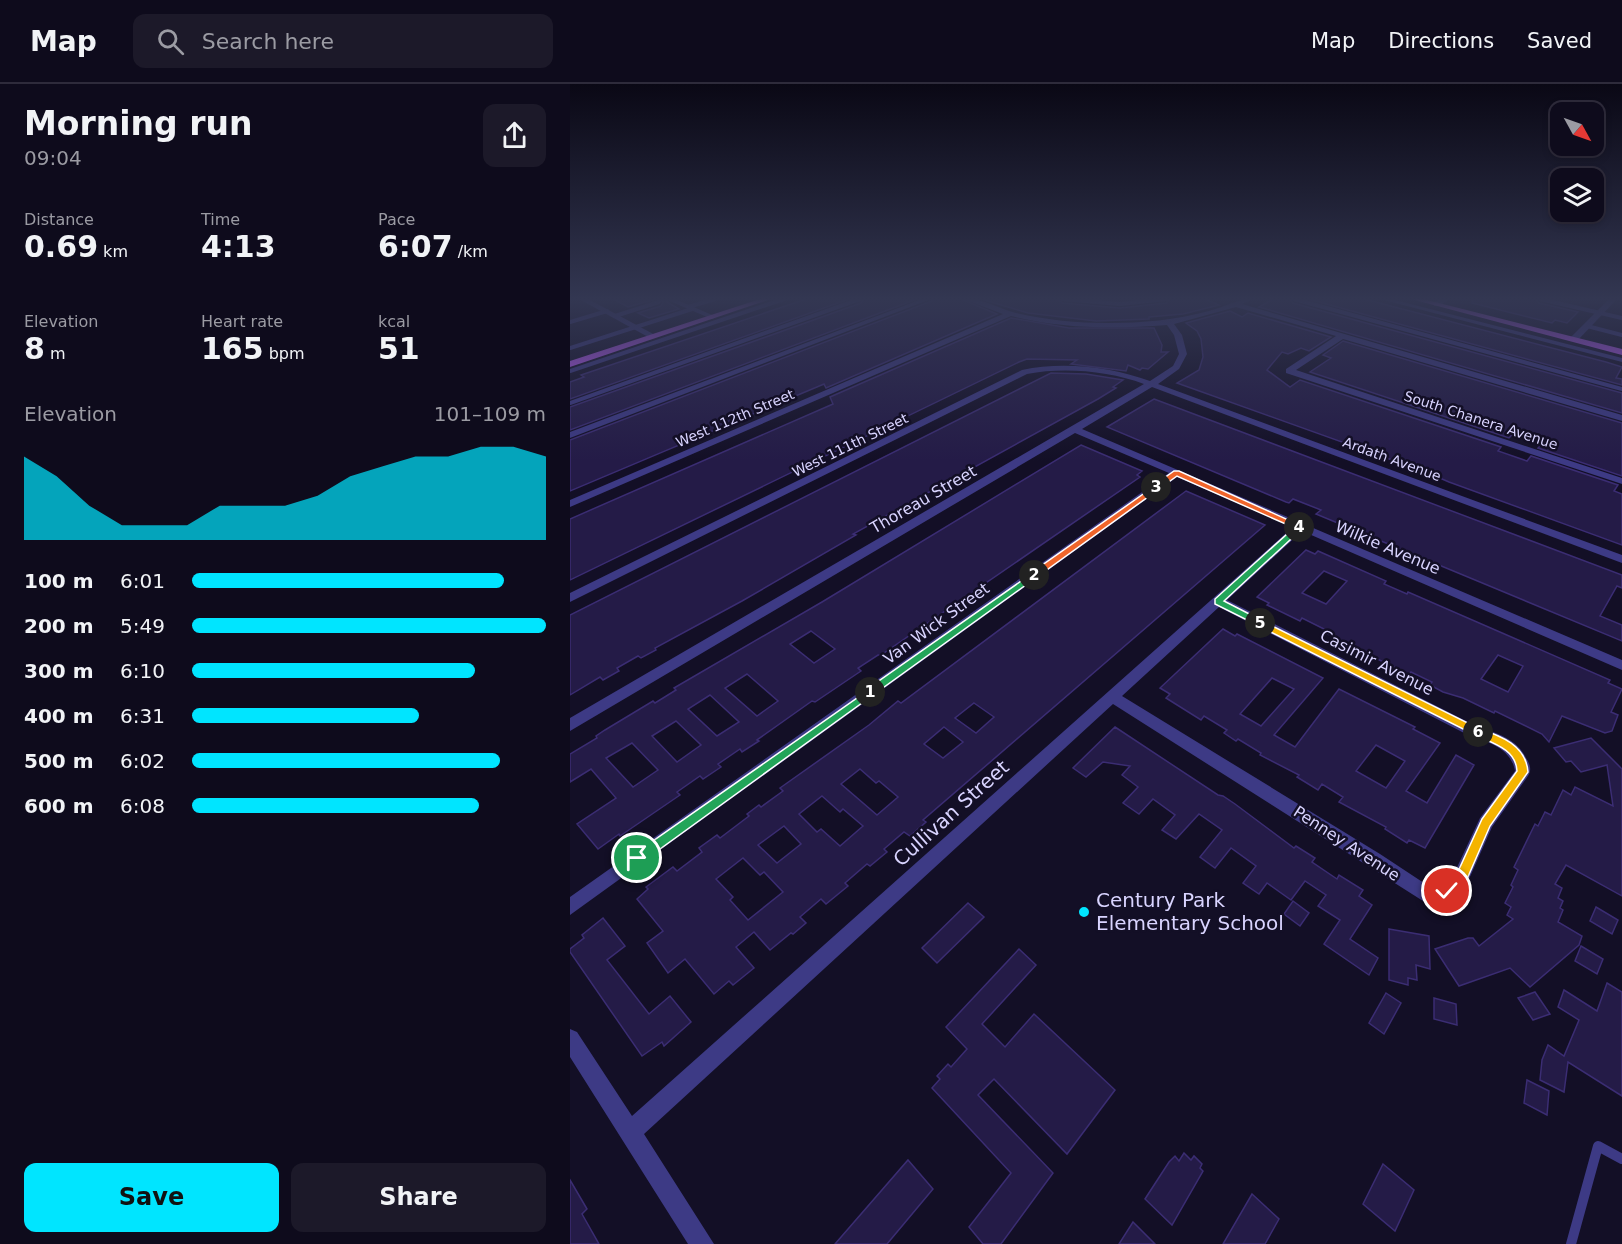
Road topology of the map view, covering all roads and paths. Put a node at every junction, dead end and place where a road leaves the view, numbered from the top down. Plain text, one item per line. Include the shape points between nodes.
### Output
1 (595, 353) edge
2 (623, 353) edge
3 (709, 353) edge
4 (785, 353) edge
5 (919, 353) edge
6 (1183, 353) edge
7 (1316, 353) edge
8 (1401, 353) edge
9 (1491, 353) edge
10 (1595, 353) edge
11 (1622, 360) edge
12 (570, 364) edge
13 (570, 371) edge
14 (1152, 385) junction
15 (1622, 389) edge
16 (570, 403) edge
17 (1622, 418) edge
18 (1075, 429) junction
19 (570, 435) edge
20 (1176, 473) junction
21 (1622, 481) edge
22 (570, 504) edge
23 (1300, 527) junction
24 (1622, 559) edge
25 (570, 598) edge
26 (1218, 602) junction
27 (1622, 665) edge
28 (1112, 696) junction
29 (570, 725) edge
30 (1518, 754) joint
31 (570, 907) edge
32 (570, 1039) edge
33 (631, 1131) junction
34 (1622, 1159) edge
35 (702, 1244) edge
36 (1571, 1244) edge

1 - 12 main road
2 - 13 lane
3 - 16 lane
4 - 19 street
5 - 22 street, West 112th Street
6 - 14 street, Thoreau Street via 1176,367
7 - 21 street, South Chanera Avenue via 1289,371
8 - 17 street
9 - 15 lane
10 - 11 street
14 - 18 street, Thoreau Street
14 - 24 street, Ardath Avenue
14 - 25 street, West 111th Street via 1112,373 1046,369 1025,372
18 - 20 street, Wilkie Avenue
18 - 29 street, Thoreau Street
20 - 23 street, Wilkie Avenue
20 - 31 street, Van Wick Street
23 - 26 street, Cullivan Street
23 - 27 street, Wilkie Avenue
26 - 28 street, Cullivan Street
26 - 30 street, Casimir Avenue via 1502,742
28 - 30 street, Penney Avenue via 1423,893 1436,895 1459,882 1486,823 1523,772
28 - 33 street, Cullivan Street
32 - 33 street
33 - 35 street
34 - 36 lane via 1598,1146

